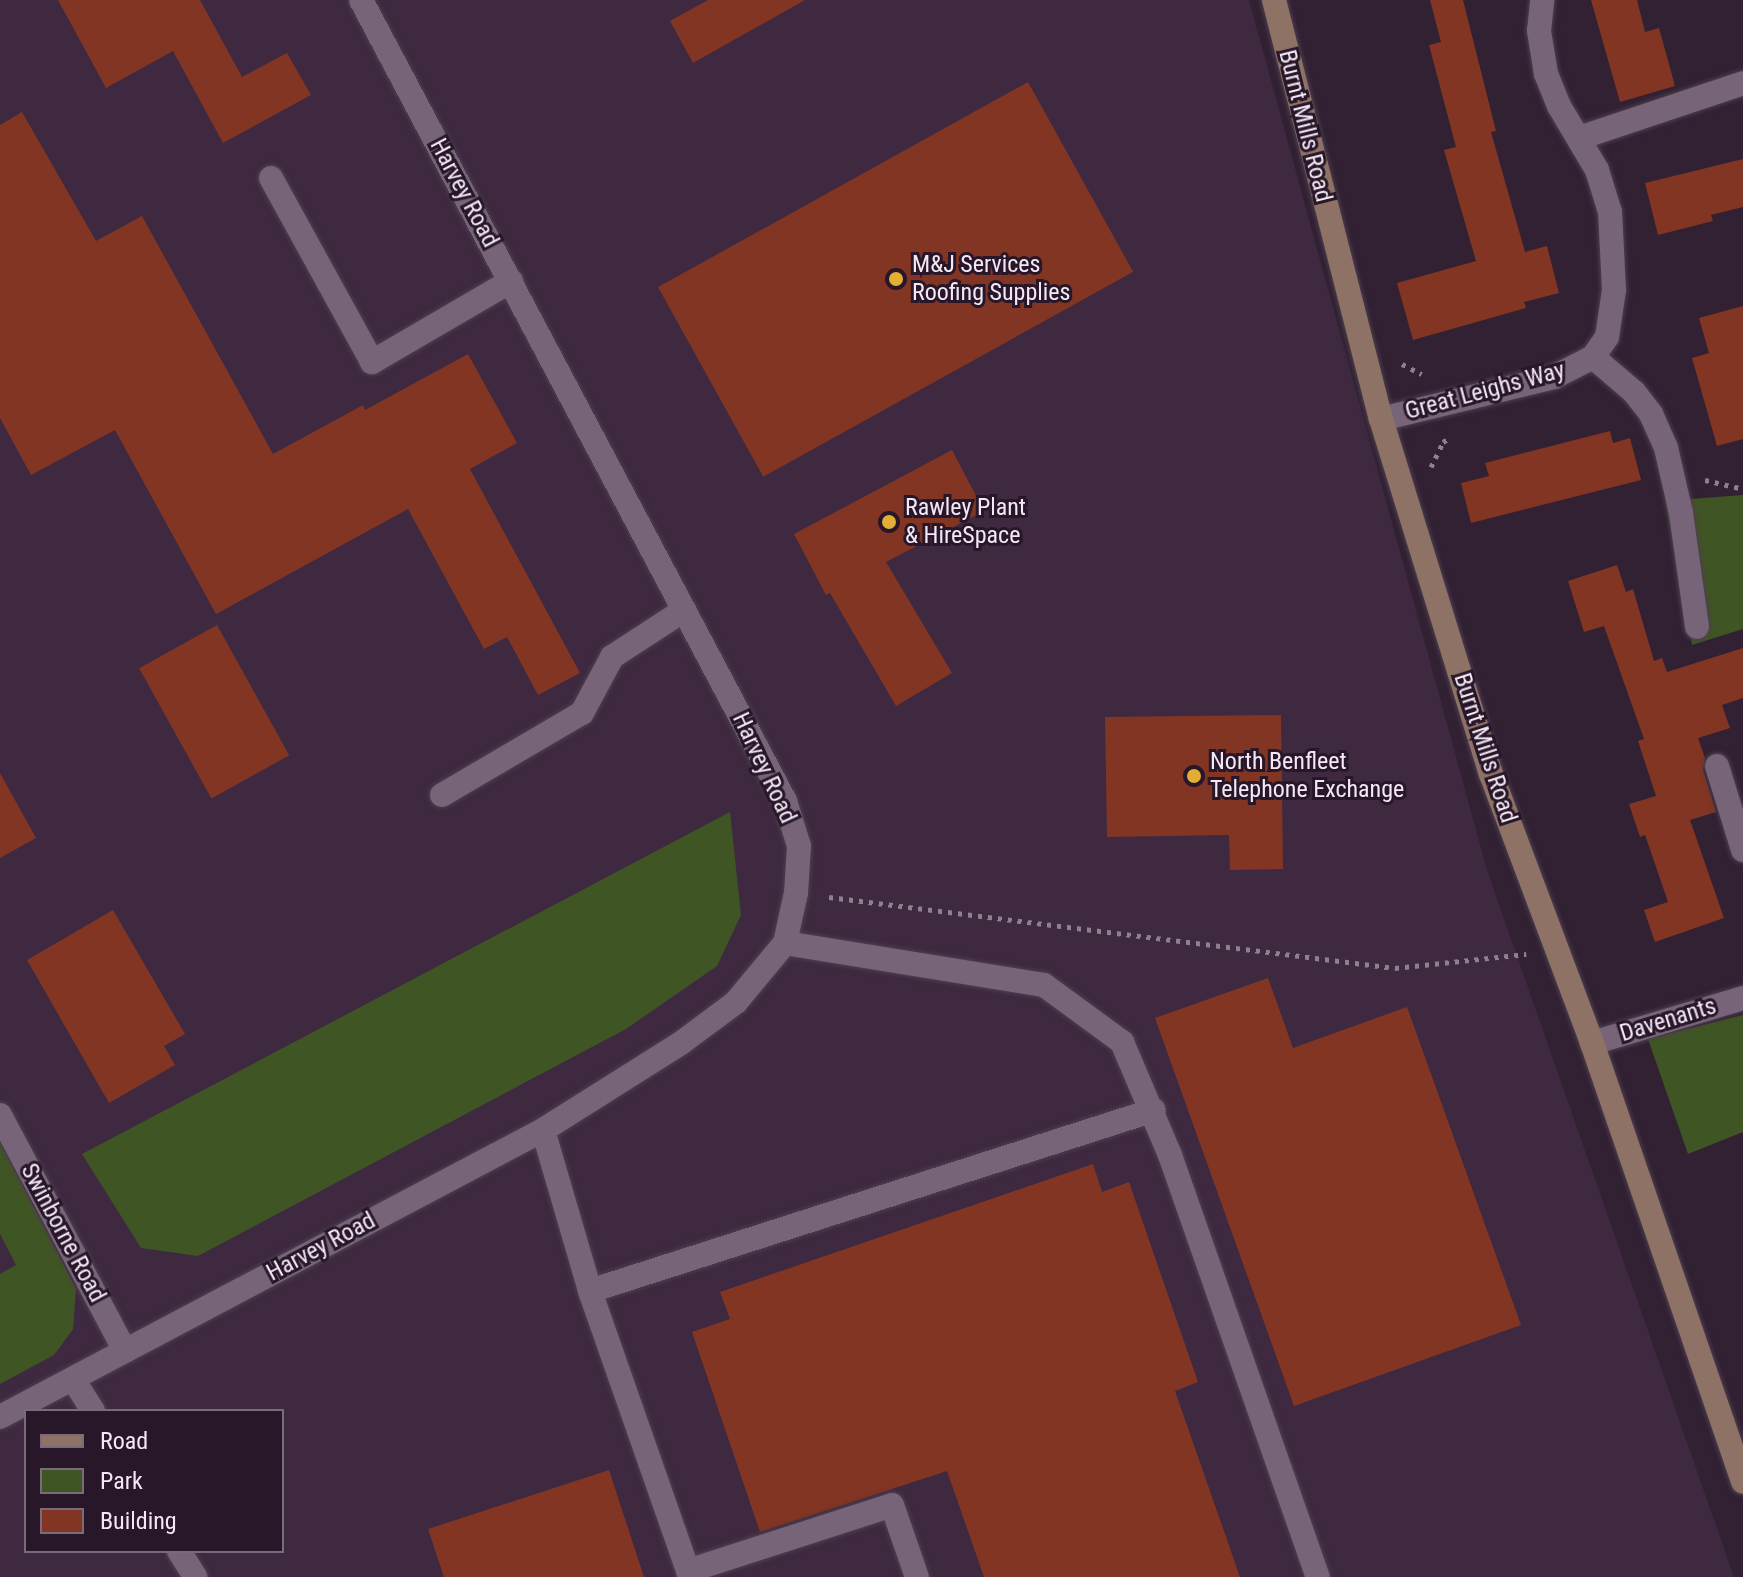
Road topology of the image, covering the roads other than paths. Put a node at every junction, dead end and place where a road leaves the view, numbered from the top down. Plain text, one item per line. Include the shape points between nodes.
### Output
1 (361, 0) edge
2 (1274, 0) edge
3 (1542, 0) edge
4 (1743, 83) edge
5 (1579, 138) junction
6 (271, 178) dead end
7 (511, 281) junction
8 (1593, 357) junction
9 (1381, 419) junction
10 (684, 610) junction
11 (1697, 627) dead end
12 (1717, 766) dead end
13 (442, 795) dead end
14 (1743, 850) edge
15 (785, 943) junction
16 (1743, 998) edge
17 (1592, 1043) junction
18 (1154, 1110) junction
19 (0, 1115) edge
20 (543, 1130) junction
21 (590, 1291) junction
22 (125, 1351) junction
23 (73, 1379) junction
24 (92, 1409) edge
25 (0, 1417) edge
26 (1743, 1482) edge
27 (180, 1553) edge
28 (195, 1577) edge
29 (917, 1577) edge
30 (1318, 1577) edge

1 - 7 street, Harvey Road
2 - 9 street, Burnt Mills Road
3 - 5 street, Great Leighs Way via 1539,31 1546,74
4 - 5 street
5 - 8 street, Great Leighs Way via 1606,193 1613,240 1614,290 1607,337
6 - 7 street via 372,362
7 - 10 street, Harvey Road
8 - 9 street, Great Leighs Way via 1554,377
8 - 11 street via 1634,392 1666,448
9 - 17 street, Burnt Mills Road via 1491,774
10 - 13 street via 612,657 582,713
10 - 15 street, Harvey Road via 785,801 799,846
12 - 14 street
15 - 18 street via 1044,985 1122,1042
15 - 20 street, Harvey Road via 736,1002
16 - 17 street, Davenants
17 - 26 street, Burnt Mills Road
18 - 21 street
18 - 30 street
19 - 22 street, Swinborne Road
20 - 21 street
20 - 22 street, Harvey Road
21 - 29 street via 688,1571 892,1505
22 - 23 street, Harvey Road
23 - 24 street
23 - 25 street, Harvey Road
27 - 28 street

